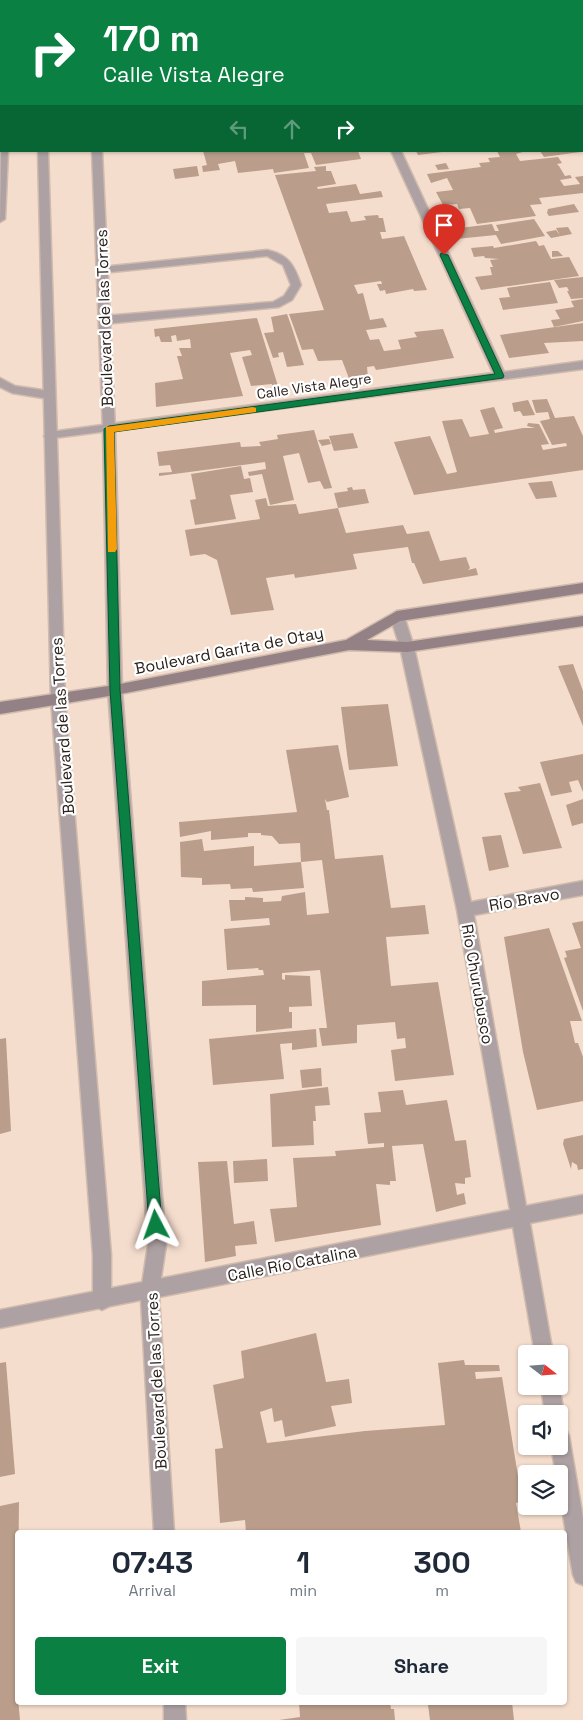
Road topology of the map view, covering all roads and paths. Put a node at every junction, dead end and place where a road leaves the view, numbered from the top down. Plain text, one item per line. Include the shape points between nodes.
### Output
1 (2, 152) edge
2 (42, 152) edge
3 (97, 152) edge
4 (396, 152) edge
5 (0, 219) edge
6 (102, 270) junction
7 (104, 320) junction
8 (583, 365) edge
9 (500, 376) junction
10 (0, 382) edge
11 (49, 395) junction
12 (109, 429) junction
13 (50, 436) junction
14 (583, 588) edge
15 (397, 616) junction
16 (583, 621) edge
17 (348, 645) junction
18 (406, 647) junction
19 (115, 690) junction
20 (58, 699) junction
21 (0, 708) edge
22 (583, 888) edge
23 (465, 910) junction
24 (583, 1204) edge
25 (520, 1217) junction
26 (150, 1292) junction
27 (102, 1301) junction
28 (0, 1319) edge
29 (542, 1345) edge
30 (562, 1455) edge
31 (164, 1530) edge
32 (583, 1575) edge
33 (174, 1705) edge
34 (175, 1720) edge

1 - 5 street
2 - 11 street, Boulevard de las Torres
3 - 6 street, Boulevard de las Torres
4 - 9 street
6 - 7 street, Boulevard de las Torres
6 - 7 street via 267,253 281,255 288,262 296,285 288,298 275,305
7 - 12 street, Boulevard de las Torres
8 - 9 street, Calle Vista Alegre
9 - 12 street, Calle Vista Alegre
10 - 11 street via 12,389
11 - 13 street, Boulevard de las Torres
12 - 13 street, Calle Vista Alegre
12 - 19 street, Boulevard de las Torres
13 - 20 street, Boulevard de las Torres
14 - 15 main road, Boulevard Garita de Otay
15 - 17 main road, Boulevard Garita de Otay
15 - 18 street, Río Churubusco
16 - 18 main road, Boulevard Garita de Otay
17 - 18 main road, Boulevard Garita de Otay
17 - 19 main road, Boulevard Garita de Otay
18 - 23 street, Río Churubusco
19 - 20 main road, Boulevard Garita de Otay
19 - 26 street, Boulevard de las Torres via 157,1244
20 - 21 main road, Boulevard Garita de Otay
20 - 27 street, Boulevard de las Torres via 102,1255
22 - 23 street, Río Bravo
23 - 25 street, Río Churubusco
24 - 25 street, Calle Río Catalina
25 - 26 street, Calle Río Catalina
25 - 29 street, Río Churubusco
26 - 27 street, Calle Río Catalina
26 - 31 street, Boulevard de las Torres
27 - 28 street, Calle Río Catalina
30 - 32 street
33 - 34 street

